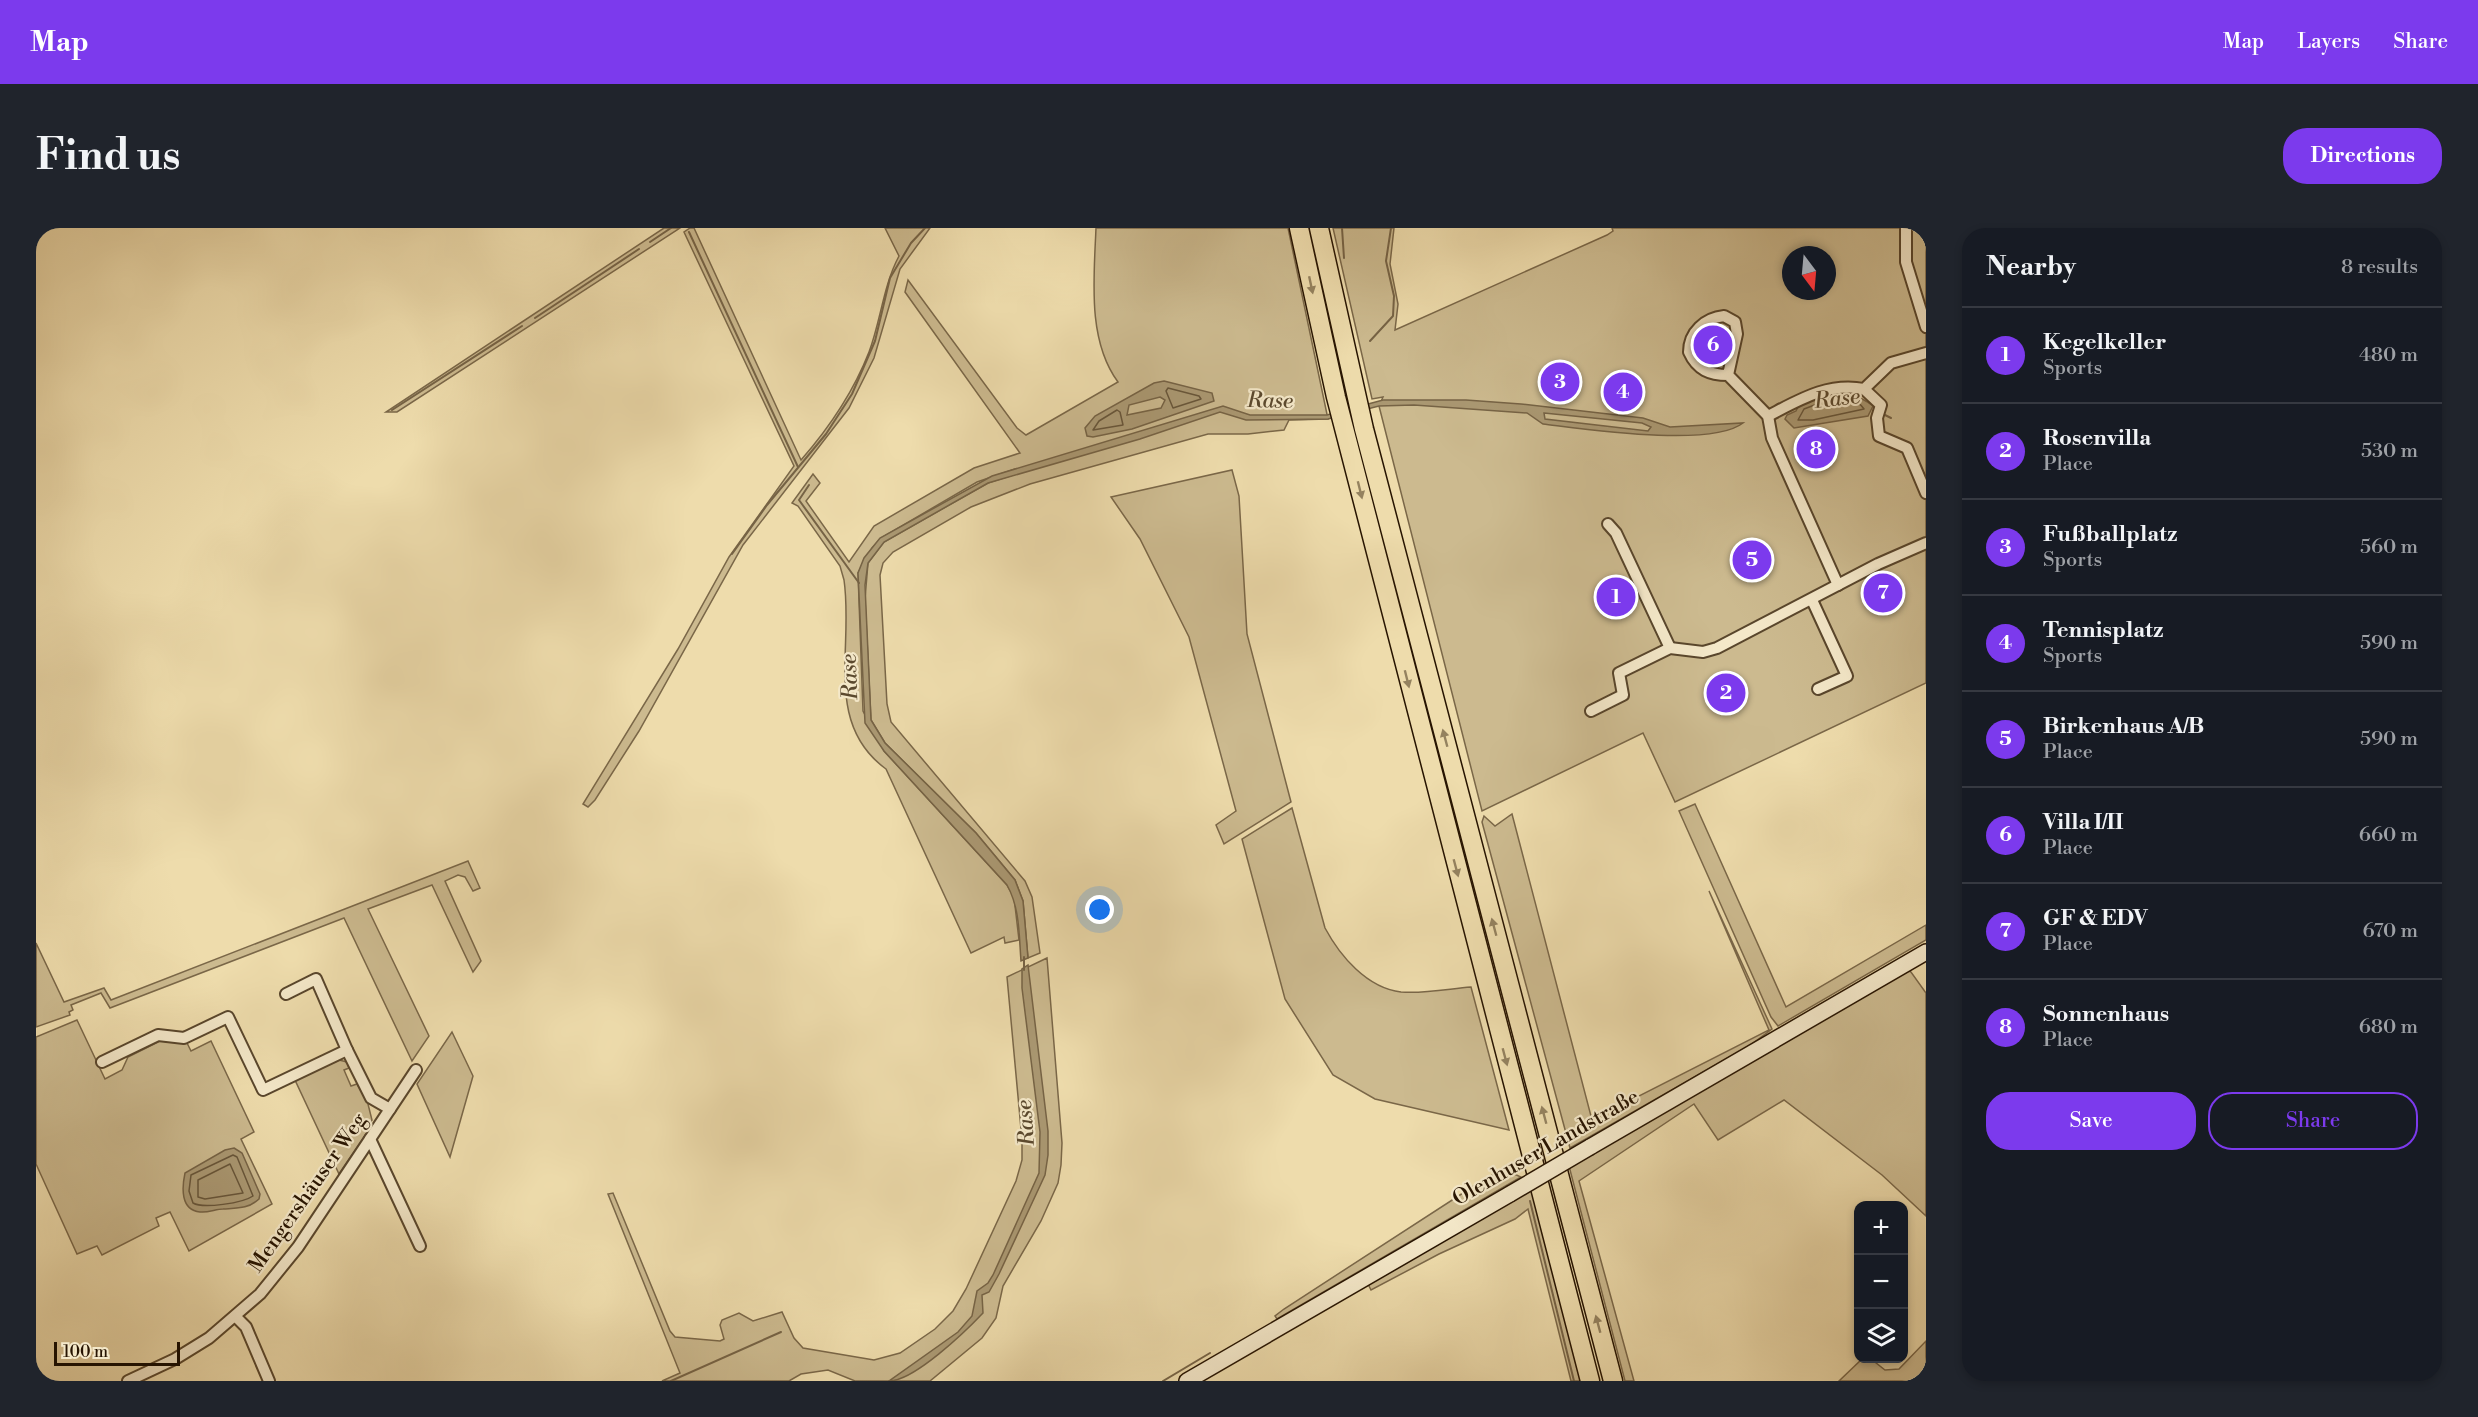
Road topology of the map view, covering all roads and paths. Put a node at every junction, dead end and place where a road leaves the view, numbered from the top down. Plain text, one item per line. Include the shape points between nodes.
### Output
1 (1299, 228) edge
2 (1320, 228) edge
3 (1906, 228) edge
4 (1926, 327) edge
5 (1926, 353) edge
6 (1728, 375) junction
7 (1864, 389) junction
8 (1768, 416) junction
9 (1926, 493) edge
10 (1608, 524) dead end
11 (1926, 543) edge
12 (1838, 585) junction
13 (1812, 600) junction
14 (1670, 648) junction
15 (1818, 689) dead end
16 (1591, 711) dead end
17 (1926, 952) edge
18 (286, 994) dead end
19 (347, 1050) junction
20 (102, 1062) dead end
21 (416, 1070) dead end
22 (390, 1109) junction
23 (370, 1139) junction
24 (420, 1246) dead end
25 (236, 1317) junction
26 (128, 1381) edge
27 (269, 1381) edge
28 (1187, 1381) edge
29 (1590, 1381) edge
30 (1613, 1381) edge

1 -> 29 highway via 1345,434
30 -> 2 highway via 1364,429
3 - 4 street via 1906,262
5 - 7 street via 1891,363
6 - 6 street via 1737,334 1735,322 1724,316 1711,319 1696,331 1689,352 1693,361 1708,373
6 - 8 street
7 - 8 street via 1820,391
7 - 9 street via 1881,403 1879,436 1907,448
8 - 12 street via 1772,438
10 - 14 street via 1616,533
11 - 12 street
12 - 13 street
13 - 14 street via 1711,650
13 - 15 street via 1847,676
14 - 16 street via 1619,673 1623,695
17 - 28 street, Olenhuser Landstraße, bridge
18 - 19 street via 315,979
19 - 20 street via 263,1090 228,1017 184,1038 158,1035
19 - 22 street via 371,1098
21 - 22 street, Mengershäuser Weg
22 - 23 street, Mengershäuser Weg
23 - 24 street
23 - 25 street, Mengershäuser Weg via 284,1265
25 - 26 street, Mengershäuser Weg via 190,1350
25 - 27 street via 246,1326

